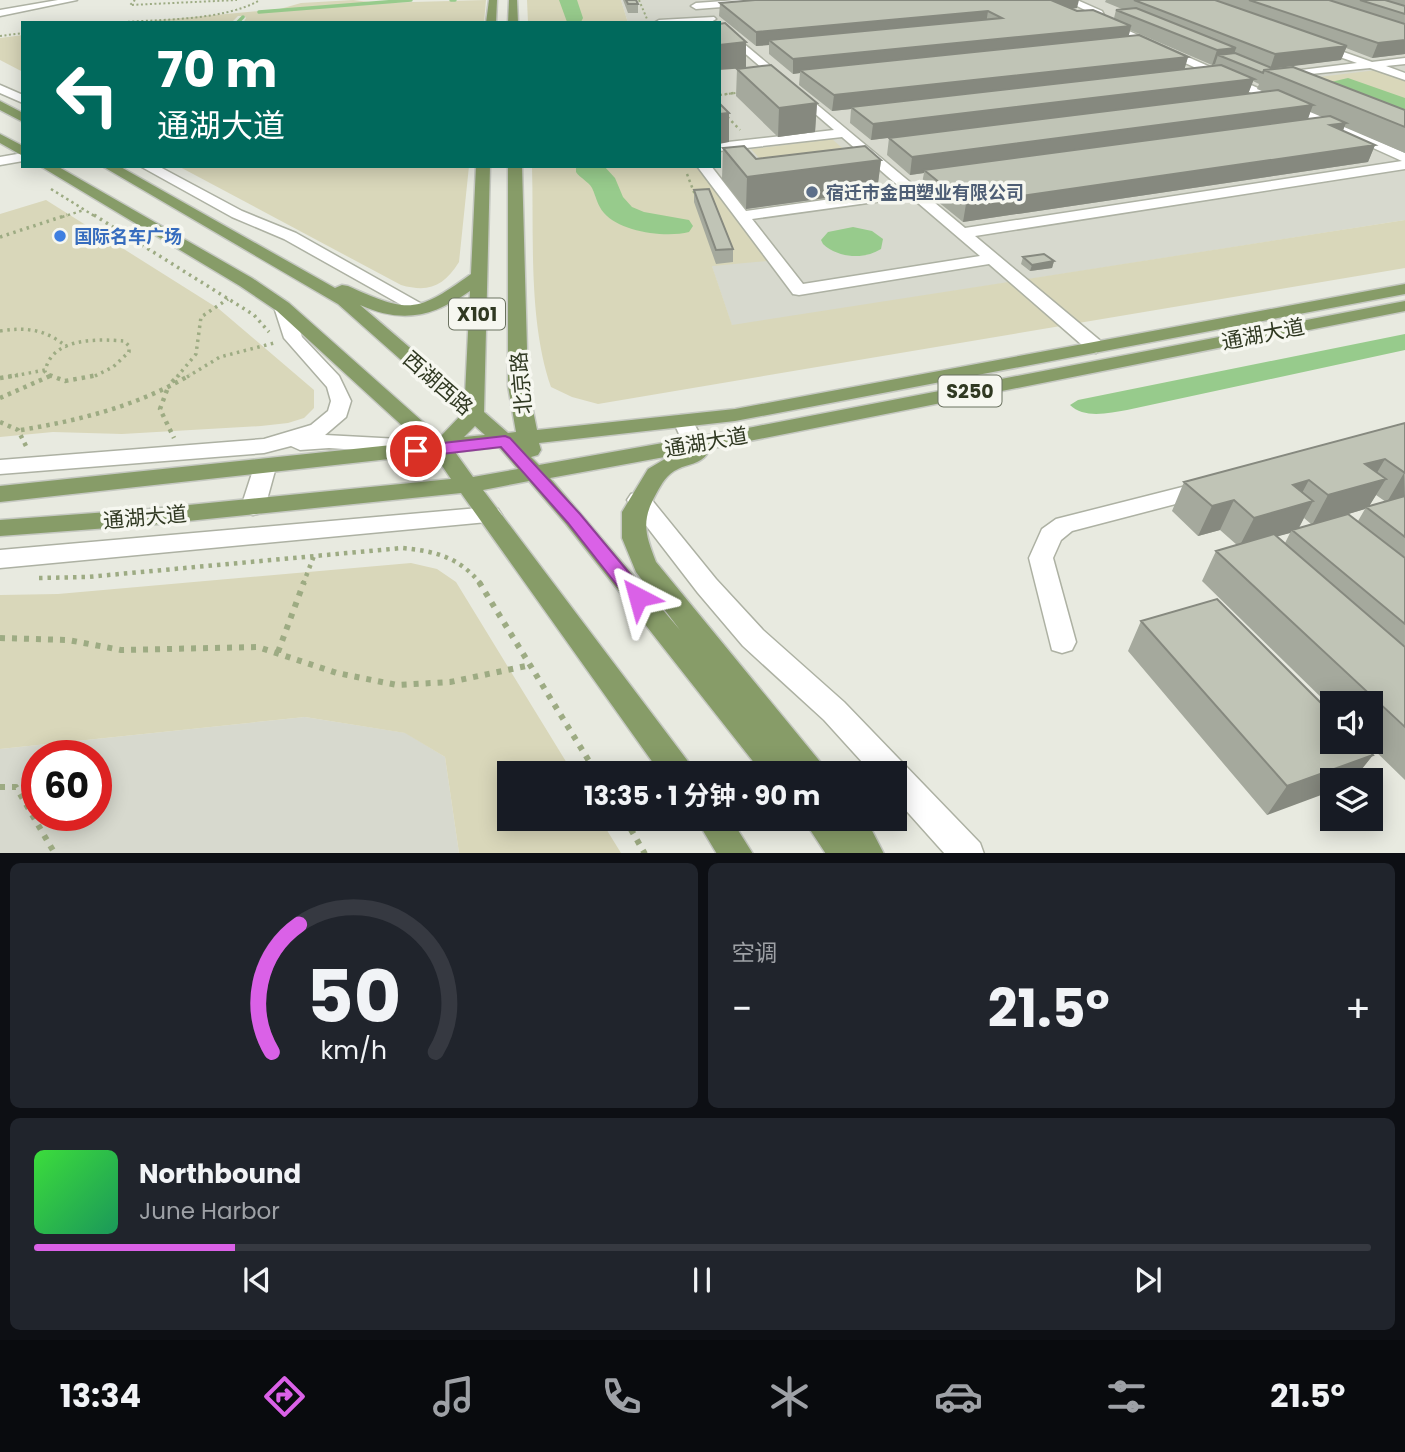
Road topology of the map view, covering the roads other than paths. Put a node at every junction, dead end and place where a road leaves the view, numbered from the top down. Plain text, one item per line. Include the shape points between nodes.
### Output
1 (34, 0) edge
2 (54, 0) edge
3 (73, 0) edge
4 (493, 0) edge
5 (513, 0) edge
6 (772, 0) edge
7 (1069, 0) edge
8 (693, 3) edge
9 (0, 9) edge
10 (1092, 18) junction
11 (1072, 20) edge
12 (491, 21) edge
13 (513, 21) edge
14 (713, 21) edge
15 (721, 27) edge
16 (1307, 42) edge
17 (1150, 43) junction
18 (1122, 45) edge
19 (1405, 61) edge
20 (1371, 65) junction
21 (1219, 72) junction
22 (1285, 75) edge
23 (1192, 76) edge
24 (1405, 77) edge
25 (0, 88) edge
26 (21, 99) edge
27 (0, 105) edge
28 (21, 117) edge
29 (1329, 124) junction
30 (1301, 128) edge
31 (844, 132) junction
32 (0, 138) edge
33 (721, 147) edge
34 (21, 151) edge
35 (21, 157) edge
36 (1405, 158) edge
37 (0, 161) edge
38 (1405, 165) edge
39 (50, 168) edge
40 (113, 168) edge
41 (151, 168) edge
42 (483, 168) edge
43 (515, 168) edge
44 (706, 168) edge
45 (911, 185) junction
46 (742, 216) junction
47 (962, 233) junction
48 (992, 259) junction
49 (478, 277) junction
50 (309, 279) junction
51 (1405, 289) edge
52 (1405, 306) edge
53 (282, 307) junction
54 (420, 308) junction
55 (1096, 347) junction
56 (474, 414) junction
57 (683, 421) junction
58 (753, 434) junction
59 (527, 439) junction
60 (505, 441) junction
61 (695, 444) junction
62 (441, 449) junction
63 (265, 456) junction
64 (0, 467) edge
65 (534, 473) junction
66 (468, 485) junction
67 (1224, 485) edge
68 (0, 494) edge
69 (639, 500) junction
70 (253, 507) junction
71 (490, 515) junction
72 (0, 528) edge
73 (0, 559) edge
74 (1062, 642) dead end
75 (670, 761) edge
76 (771, 761) edge
77 (801, 761) edge
78 (882, 761) edge
79 (907, 788) edge
80 (721, 831) edge
81 (829, 831) edge
82 (855, 831) edge
83 (737, 853) edge
84 (847, 853) edge
85 (869, 853) edge
86 (968, 853) edge

1 - 9 street
2 - 9 street
3 - 9 street
4 - 12 main road
5 - 13 main road
6 - 8 street
7 - 10 street via 1099,13 1100,17
8 - 14 street
10 - 11 street
10 - 17 street
15 - 31 street via 756,50 834,117
16 - 20 street
17 - 18 street
17 - 21 street
19 - 20 street
20 - 22 street
20 - 24 street
21 - 23 street
21 - 29 street
25 - 26 street
27 - 28 main road
29 - 30 street
29 - 36 street
31 - 33 street
31 - 45 street
32 - 34 main road
35 - 37 street
38 - 47 street
39 - 53 main road
40 - 50 main road, 西湖西路
41 - 54 street via 290,236
42 - 49 main road, 北京路 / X101
43 - 59 main road, 北京路 / X101 via 518,386
44 - 46 street
45 - 46 street
45 - 47 street
46 - 48 street via 799,290
47 - 48 street
48 - 55 street
49 - 54 main road via 451,296
49 - 56 main road, 北京路 / X101
50 - 54 main road via 394,311
50 - 56 main road, 西湖西路 via 344,300
51 - 55 main road, 通湖大道 / S250
52 - 58 main road, 通湖大道 / S250
53 - 62 main road
53 - 63 street via 293,338 337,387 341,400 326,426
55 - 57 main road, 通湖大道 / S250
56 - 60 main road, 西湖西路
56 - 62 main road
57 - 59 main road, 通湖大道 / S250
57 - 61 street
58 - 61 main road, 通湖大道 / S250
58 - 69 main road via 670,464 656,474
59 - 60 main road, 通湖大道 / S250
59 - 65 main road, 北京路 / X101
60 - 62 main road, 通湖大道 / S250
60 - 65 main road, 西湖西路
61 - 65 main road, 通湖大道 / S250
62 - 63 main road, 通湖大道
62 - 66 main road
63 - 64 street
63 - 68 main road, 通湖大道
63 - 70 street
65 - 66 main road, 通湖大道
65 - 76 main road, 西湖西路
66 - 70 main road, 通湖大道
66 - 71 main road
67 - 74 street via 1064,525 1051,535 1041,558
69 - 77 main road via 634,538 645,566
69 - 78 street via 753,638
70 - 72 main road, 通湖大道
71 - 73 street
71 - 75 main road
79 - 86 street
80 - 83 main road
81 - 84 main road
82 - 85 main road

